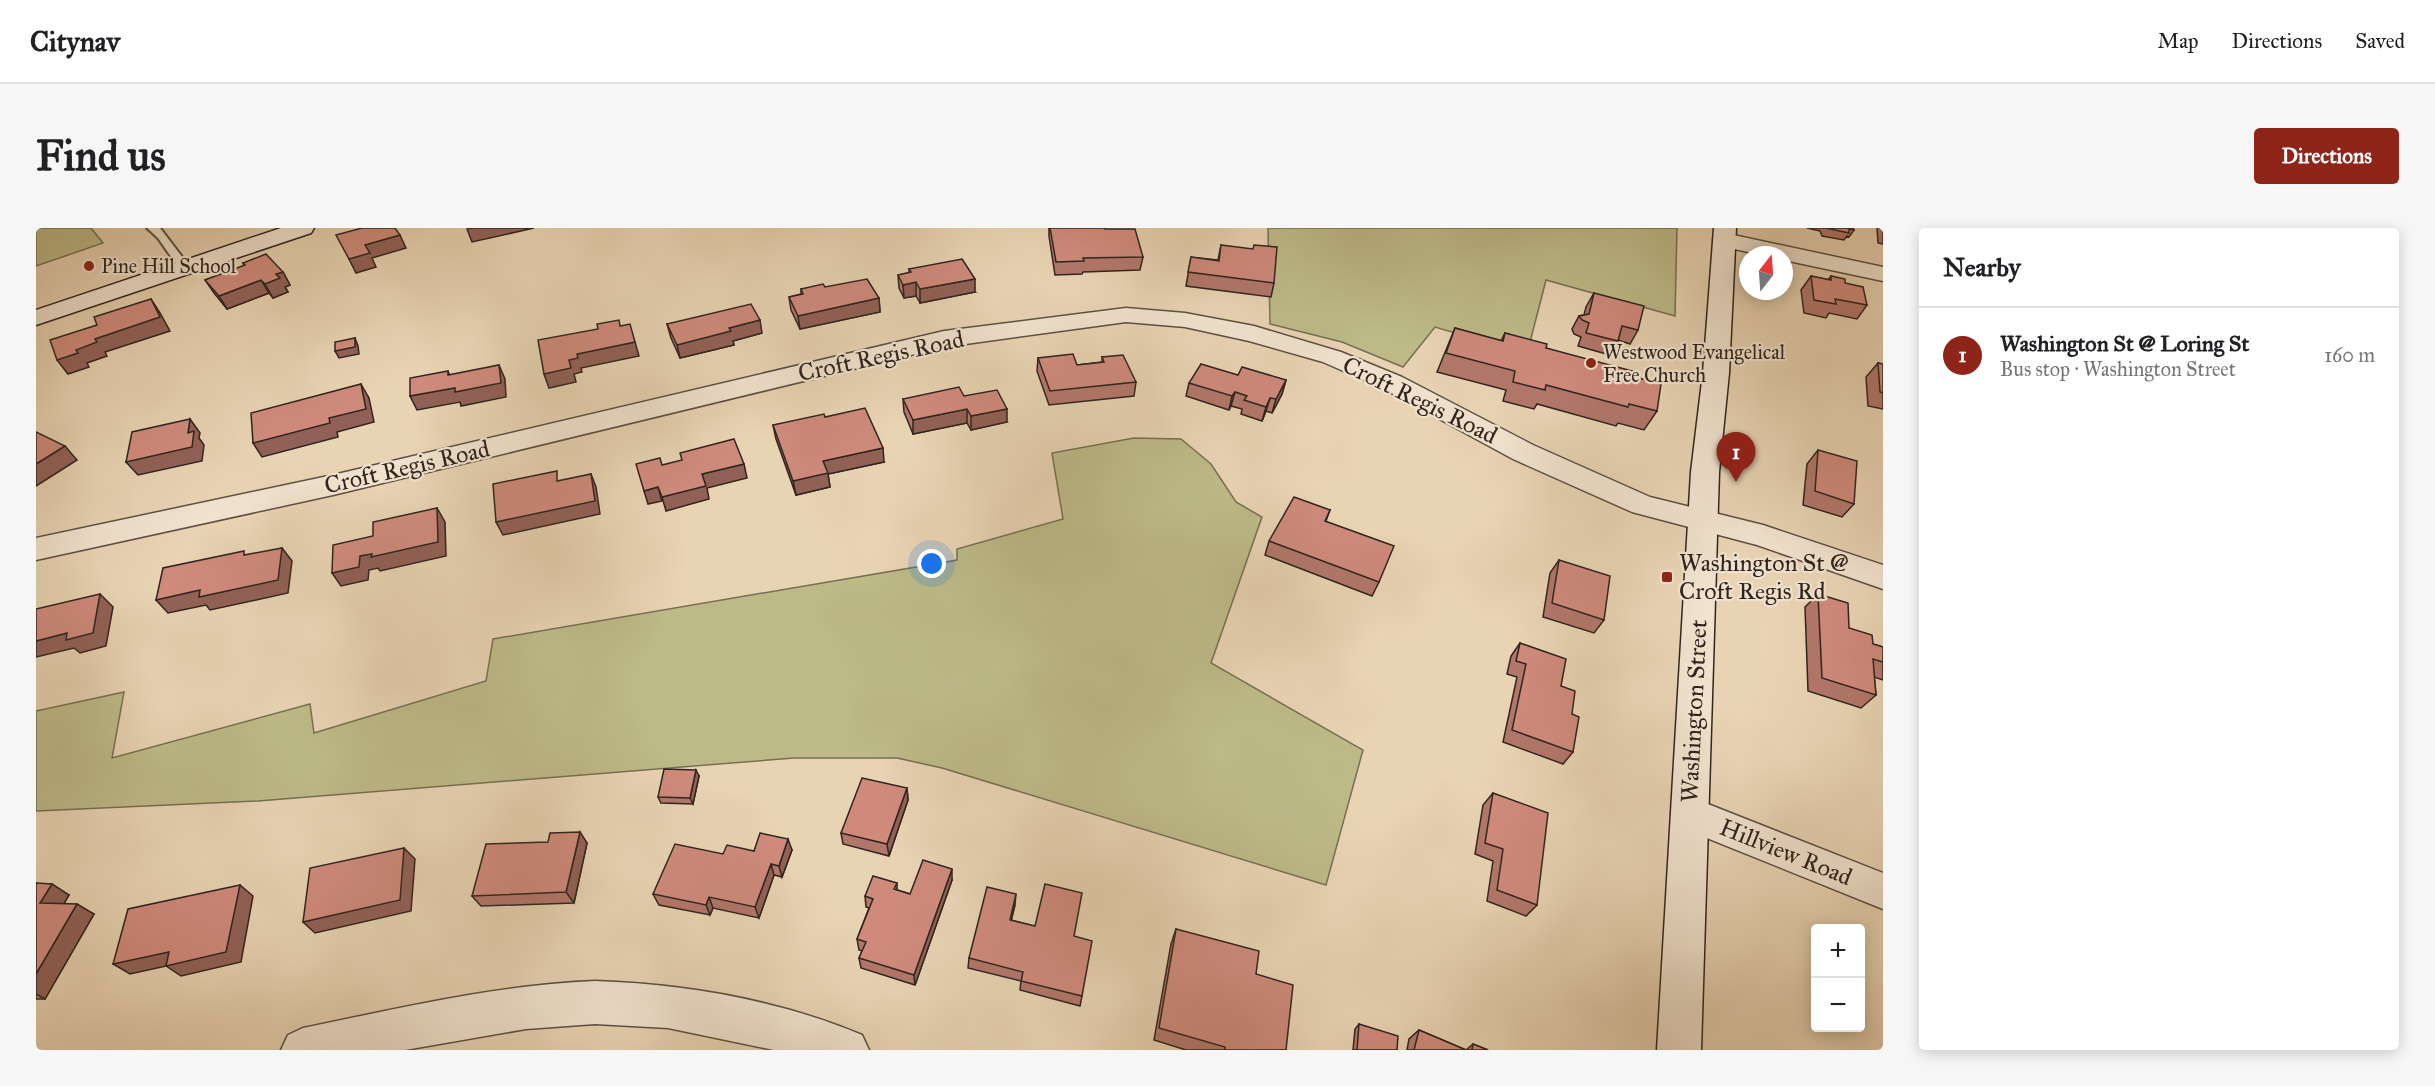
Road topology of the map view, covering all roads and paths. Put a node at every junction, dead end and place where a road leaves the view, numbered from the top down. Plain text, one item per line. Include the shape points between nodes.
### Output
1 (153, 228) edge
2 (303, 228) edge
3 (1725, 234) edge
4 (183, 266) junction
5 (1883, 274) edge
6 (36, 318) edge
7 (1703, 521) junction
8 (36, 549) edge
9 (1883, 577) edge
10 (1690, 814) junction
11 (1883, 891) edge
12 (303, 1050) edge
13 (847, 1050) edge
14 (1679, 1050) edge

1 - 4 lane
2 - 4 street
3 - 5 street
3 - 7 street, Washington Street
4 - 6 street
7 - 8 street, Croft Regis Road via 1642,505 1523,452 1393,382 1332,357 1254,334 1185,320 1126,315 944,339 333,485
7 - 9 street, Croft Regis Road via 1763,536
7 - 10 street, Washington Street
10 - 11 street, Hillview Road
10 - 14 street, Washington Street
12 - 13 street via 498,1011 560,1004 623,1004 682,1008 736,1018

